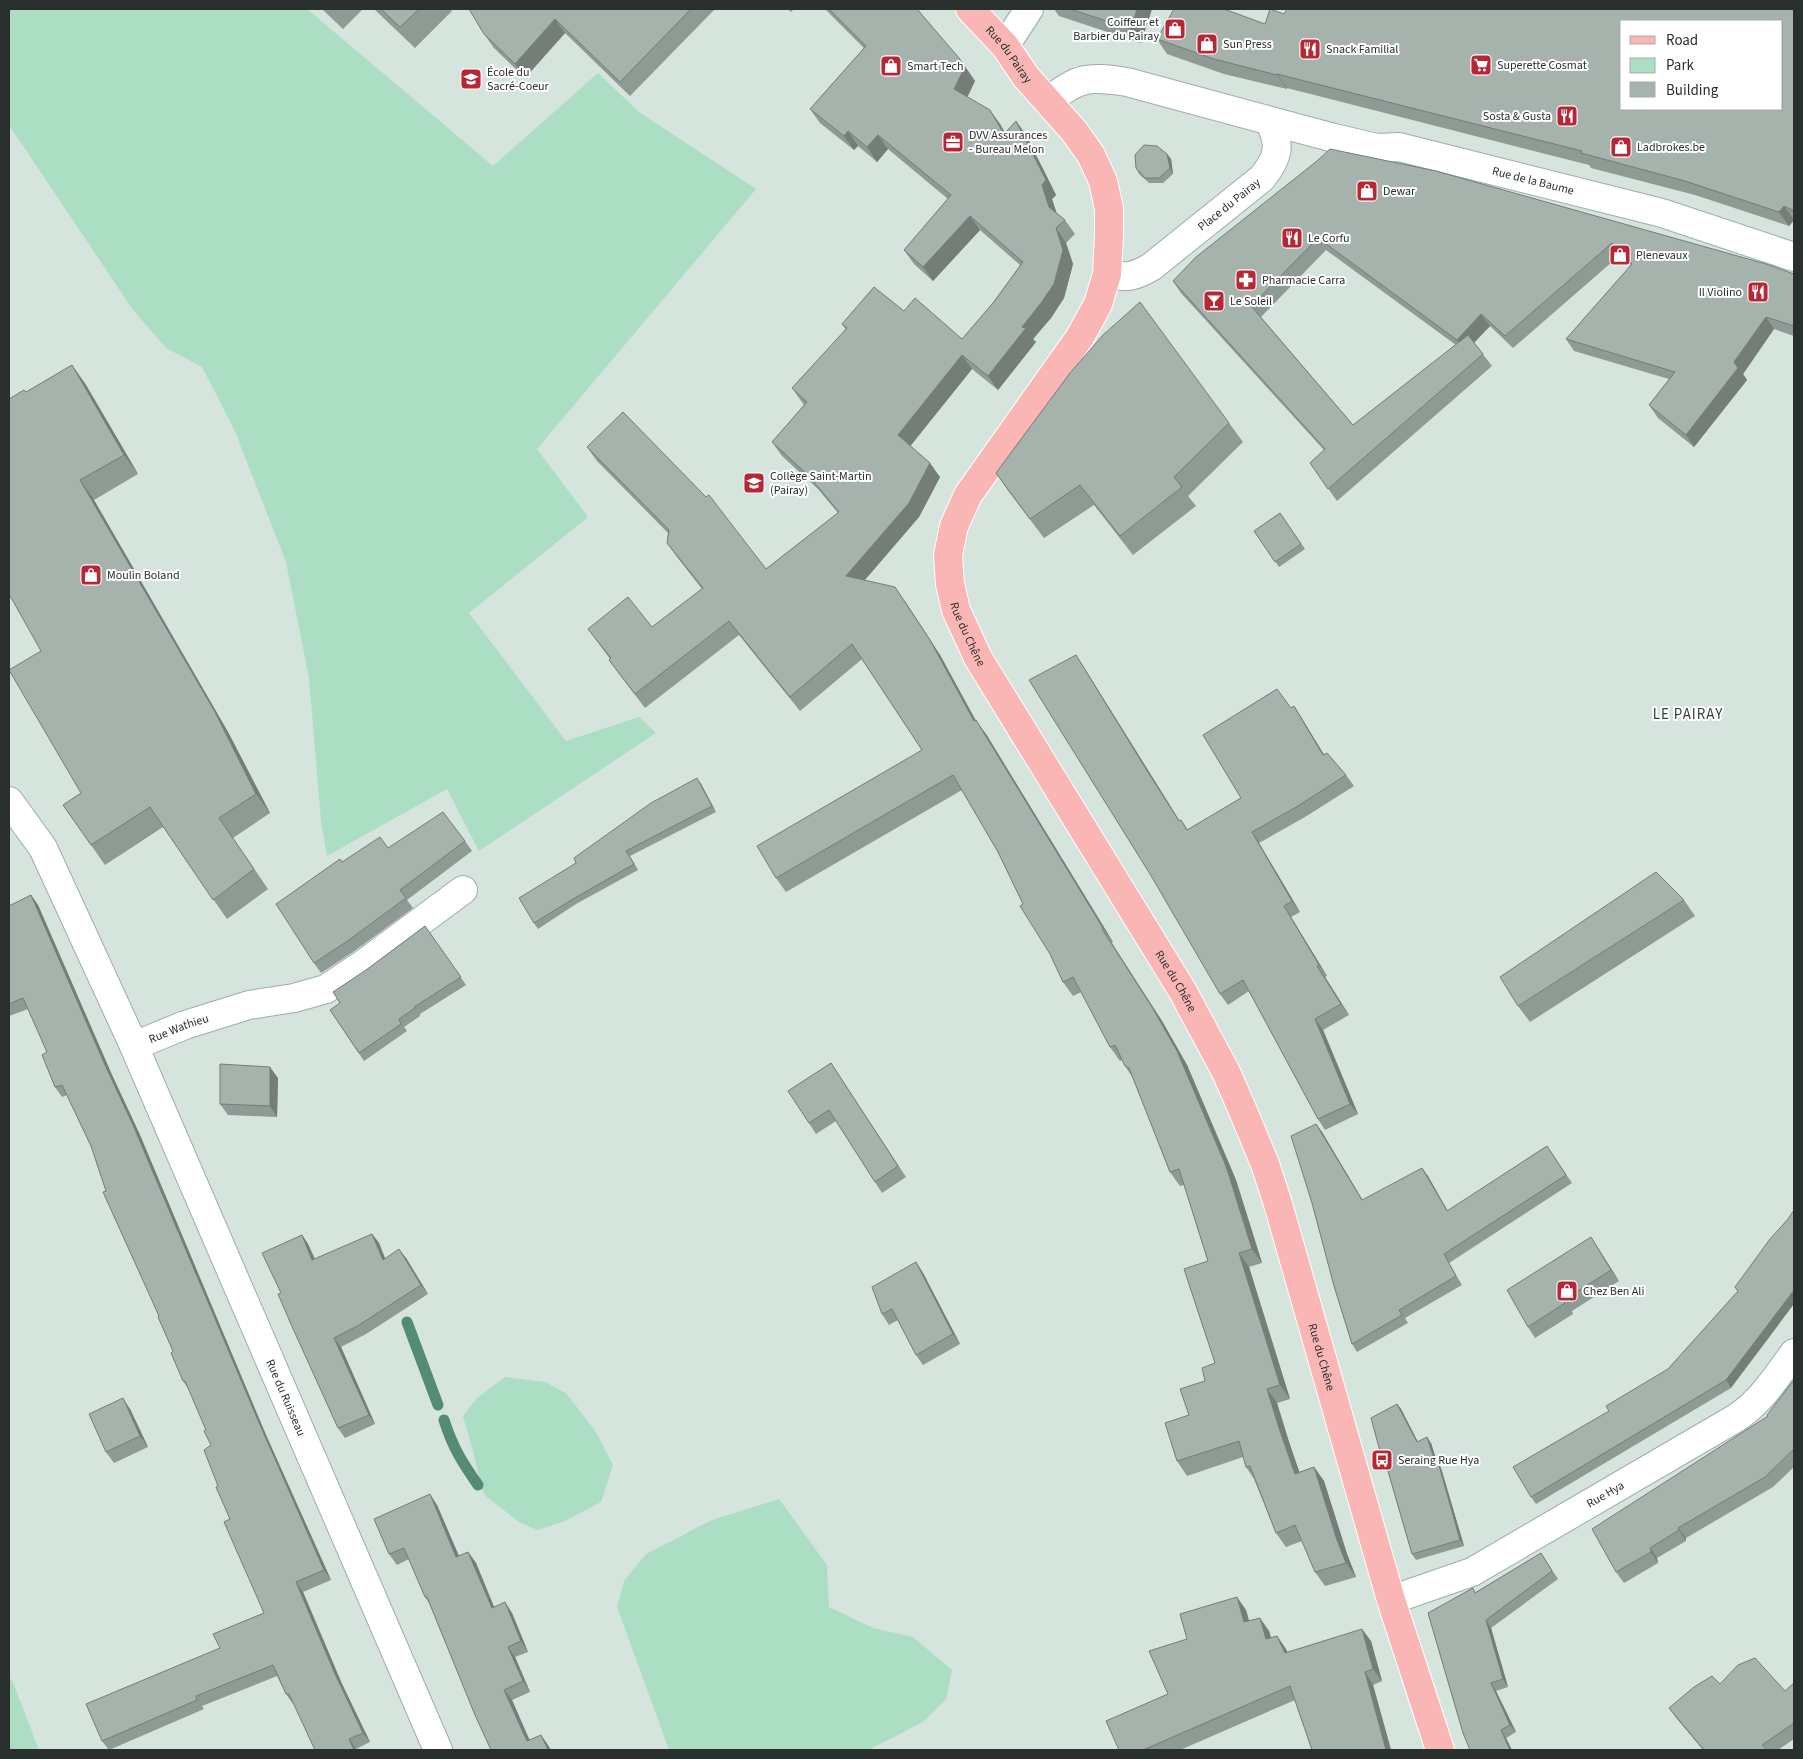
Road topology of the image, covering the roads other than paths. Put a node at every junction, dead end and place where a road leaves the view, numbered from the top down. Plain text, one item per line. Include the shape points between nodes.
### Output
1 (970, 9) edge
2 (1029, 9) edge
3 (1005, 46) junction
4 (1048, 101) junction
5 (1269, 121) junction
6 (1794, 257) edge
7 (1107, 274) junction
8 (9, 801) edge
9 (463, 890) dead end
10 (134, 1046) junction
11 (1794, 1352) edge
12 (1391, 1600) junction
13 (438, 1750) edge
14 (1440, 1750) edge

1 - 3 main road, Rue du Pairay
2 - 3 street
3 - 4 main road, Rue du Pairay via 1026,77
4 - 5 street via 1067,86 1087,79 1107,79
4 - 7 main road via 1091,155 1103,180 1110,235
5 - 6 street, Rue de la Baume via 1378,148 1399,147 1662,213
5 - 7 street, Place du Pairay via 1276,135 1277,149 1272,165 1262,178 1151,267 1136,276
7 - 12 main road, Rue du Chêne via 1098,304 1080,337 968,495 954,526 948,555 950,584 956,610 978,658 1182,990 1243,1111 1278,1204
8 - 10 street, Rue Wathieu via 43,848
9 - 10 street, Rue Wathieu via 326,989 249,1005 185,1025
10 - 13 street, Rue du Ruisseau
11 - 12 street, Rue Hya via 1763,1395 1736,1418 1472,1572
12 - 14 main road, Rue du Chêne

